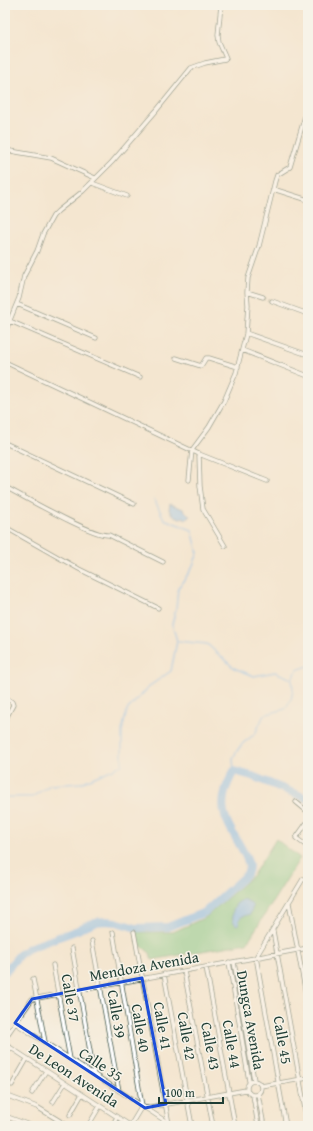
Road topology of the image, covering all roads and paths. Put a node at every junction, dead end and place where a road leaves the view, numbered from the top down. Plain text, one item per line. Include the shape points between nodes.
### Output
1 (221, 5) edge
2 (308, 106) edge
3 (5, 150) edge
4 (95, 178) junction
5 (92, 183) junction
6 (273, 189) junction
7 (127, 196) dead end
8 (308, 200) edge
9 (247, 292) junction
10 (263, 297) tunnel mouth
11 (272, 301) tunnel mouth
12 (17, 304) junction
13 (308, 314) edge
14 (10, 321) junction
15 (5, 332) edge
16 (246, 333) junction
17 (96, 338) dead end
18 (242, 350) junction
19 (308, 355) edge
20 (176, 358) dead end
21 (5, 362) edge
22 (238, 367) junction
23 (308, 376) edge
24 (140, 377) dead end
25 (5, 443) edge
26 (192, 450) junction
27 (199, 454) junction
28 (189, 480) dead end
29 (267, 481) dead end
30 (5, 487) edge
31 (134, 504) dead end
32 (5, 527) edge
33 (225, 546) dead end
34 (163, 562) dead end
35 (158, 608) dead end
36 (5, 697) edge
37 (5, 720) edge
38 (296, 802) dead end
39 (308, 812) edge
40 (308, 821) edge
41 (308, 847) edge
42 (308, 880) edge
43 (289, 903) junction
44 (273, 931) junction
45 (113, 932) dead end
46 (134, 932) dead end
47 (92, 941) dead end
48 (72, 948) dead end
49 (308, 948) edge
50 (298, 950) junction
51 (277, 954) junction
52 (256, 957) junction
53 (229, 962) junction
54 (234, 962) junction
55 (53, 964) dead end
56 (206, 967) junction
57 (184, 971) junction
58 (164, 974) junction
59 (142, 978) junction
60 (33, 979) dead end
61 (121, 982) junction
62 (100, 986) junction
63 (79, 990) junction
64 (58, 994) junction
65 (37, 998) junction
66 (308, 1005) edge
67 (15, 1023) junction
68 (5, 1038) edge
69 (45, 1042) junction
70 (5, 1044) edge
71 (10, 1047) junction
72 (5, 1056) edge
73 (70, 1058) junction
74 (27, 1059) junction
75 (46, 1071) junction
76 (94, 1074) junction
77 (308, 1078) edge
78 (300, 1079) junction
79 (254, 1080) junction
80 (249, 1081) junction
81 (64, 1083) junction
82 (278, 1083) junction
83 (12, 1085) dead end
84 (261, 1086) junction
85 (246, 1090) junction
86 (119, 1091) junction
87 (229, 1093) junction
88 (32, 1094) dead end
89 (82, 1094) junction
90 (258, 1094) junction
91 (5, 1095) edge
92 (253, 1095) junction
93 (208, 1096) junction
94 (187, 1100) junction
95 (53, 1102) dead end
96 (166, 1104) junction
97 (100, 1106) junction
98 (143, 1107) junction
99 (70, 1114) dead end
100 (5, 1116) edge
101 (117, 1117) junction
102 (171, 1125) edge
103 (32, 1126) edge
104 (68, 1126) edge
105 (88, 1126) edge
106 (112, 1126) edge
107 (131, 1126) edge
108 (192, 1126) edge
109 (214, 1126) edge
110 (235, 1126) edge
111 (258, 1126) edge
112 (264, 1126) edge
113 (286, 1126) edge
114 (308, 1126) edge

1 - 4 street via 218,35 225,59 191,68 141,129
2 - 6 street via 290,167 277,175
3 - 4 street via 51,158
4 - 5 street
5 - 7 street
5 - 12 street via 53,216 24,276
6 - 8 street
6 - 9 street via 248,278
9 - 10 street
9 - 16 street
11 - 13 street
12 - 14 street
12 - 17 street
14 - 15 street
14 - 24 street
16 - 18 street
16 - 19 street
18 - 22 street
18 - 23 street
20 - 22 street via 201,366 206,358 209,358
21 - 26 street
22 - 26 street via 224,401
25 - 31 street
26 - 27 street
26 - 28 street
27 - 29 street
27 - 33 street via 203,509
30 - 34 street via 88,530 103,536 108,535
32 - 35 street via 79,569
36 - 37 street via 13,705
38 - 39 street
40 - 41 street via 296,838
42 - 43 street via 303,879
43 - 44 street
43 - 50 street
44 - 51 street
44 - 52 street
45 - 61 street, Calle 40
46 - 59 street, Calle 41
47 - 62 street, Calle 39
48 - 63 street
49 - 50 street, Mendoza Avenida
50 - 51 street, Mendoza Avenida
50 - 66 street
51 - 52 street, Mendoza Avenida
51 - 78 street
52 - 54 street, Mendoza Avenida
52 - 82 street, Calle 45
53 - 54 street, Mendoza Avenida
53 - 56 street, Mendoza Avenida
53 - 80 street, Dungca Avenida
54 - 79 street, Dungca Avenida
55 - 64 street, Calle 37
56 - 57 street, Mendoza Avenida
56 - 87 street, Calle 44
57 - 58 street, Mendoza Avenida
57 - 93 street, Calle 43
58 - 59 street, Mendoza Avenida
58 - 94 street, Calle 42
59 - 61 street, Mendoza Avenida
59 - 96 street, Calle 41
60 - 65 street
61 - 62 street, Mendoza Avenida
61 - 98 street, Calle 40
62 - 63 street, Mendoza Avenida
62 - 86 street, Calle 39
63 - 64 street, Mendoza Avenida
63 - 76 street
64 - 65 street, Mendoza Avenida
64 - 73 street, Calle 37
65 - 67 street via 32,999
65 - 69 street
67 - 68 street
67 - 69 street, Calle 35
69 - 73 street, Calle 35
70 - 71 street, De Leon Avenida
71 - 72 street
71 - 74 street, De Leon Avenida
73 - 76 street, Calle 35
74 - 75 street, De Leon Avenida
74 - 83 street
75 - 81 street, De Leon Avenida
75 - 88 street
76 - 86 street, Calle 35
77 - 78 street
78 - 82 street
78 - 114 street
79 - 80 street
79 - 84 street
80 - 85 street
81 - 89 street, De Leon Avenida
81 - 95 street
82 - 84 street
82 - 113 street, Calle 45
84 - 90 street
85 - 87 street
85 - 92 street
86 - 98 street, Calle 35
87 - 93 street
87 - 110 street, Calle 44
89 - 97 street, De Leon Avenida
89 - 99 street
90 - 92 street
90 - 112 street
91 - 104 street via 37,1107
92 - 111 street
93 - 94 street
93 - 109 street, Calle 43
94 - 96 street
94 - 108 street, Calle 42
96 - 98 street
96 - 102 street, Calle 41
97 - 101 street, De Leon Avenida
97 - 105 street
98 - 102 street, Calle 35
98 - 107 street
100 - 103 street
101 - 106 street
101 - 107 street, De Leon Avenida

